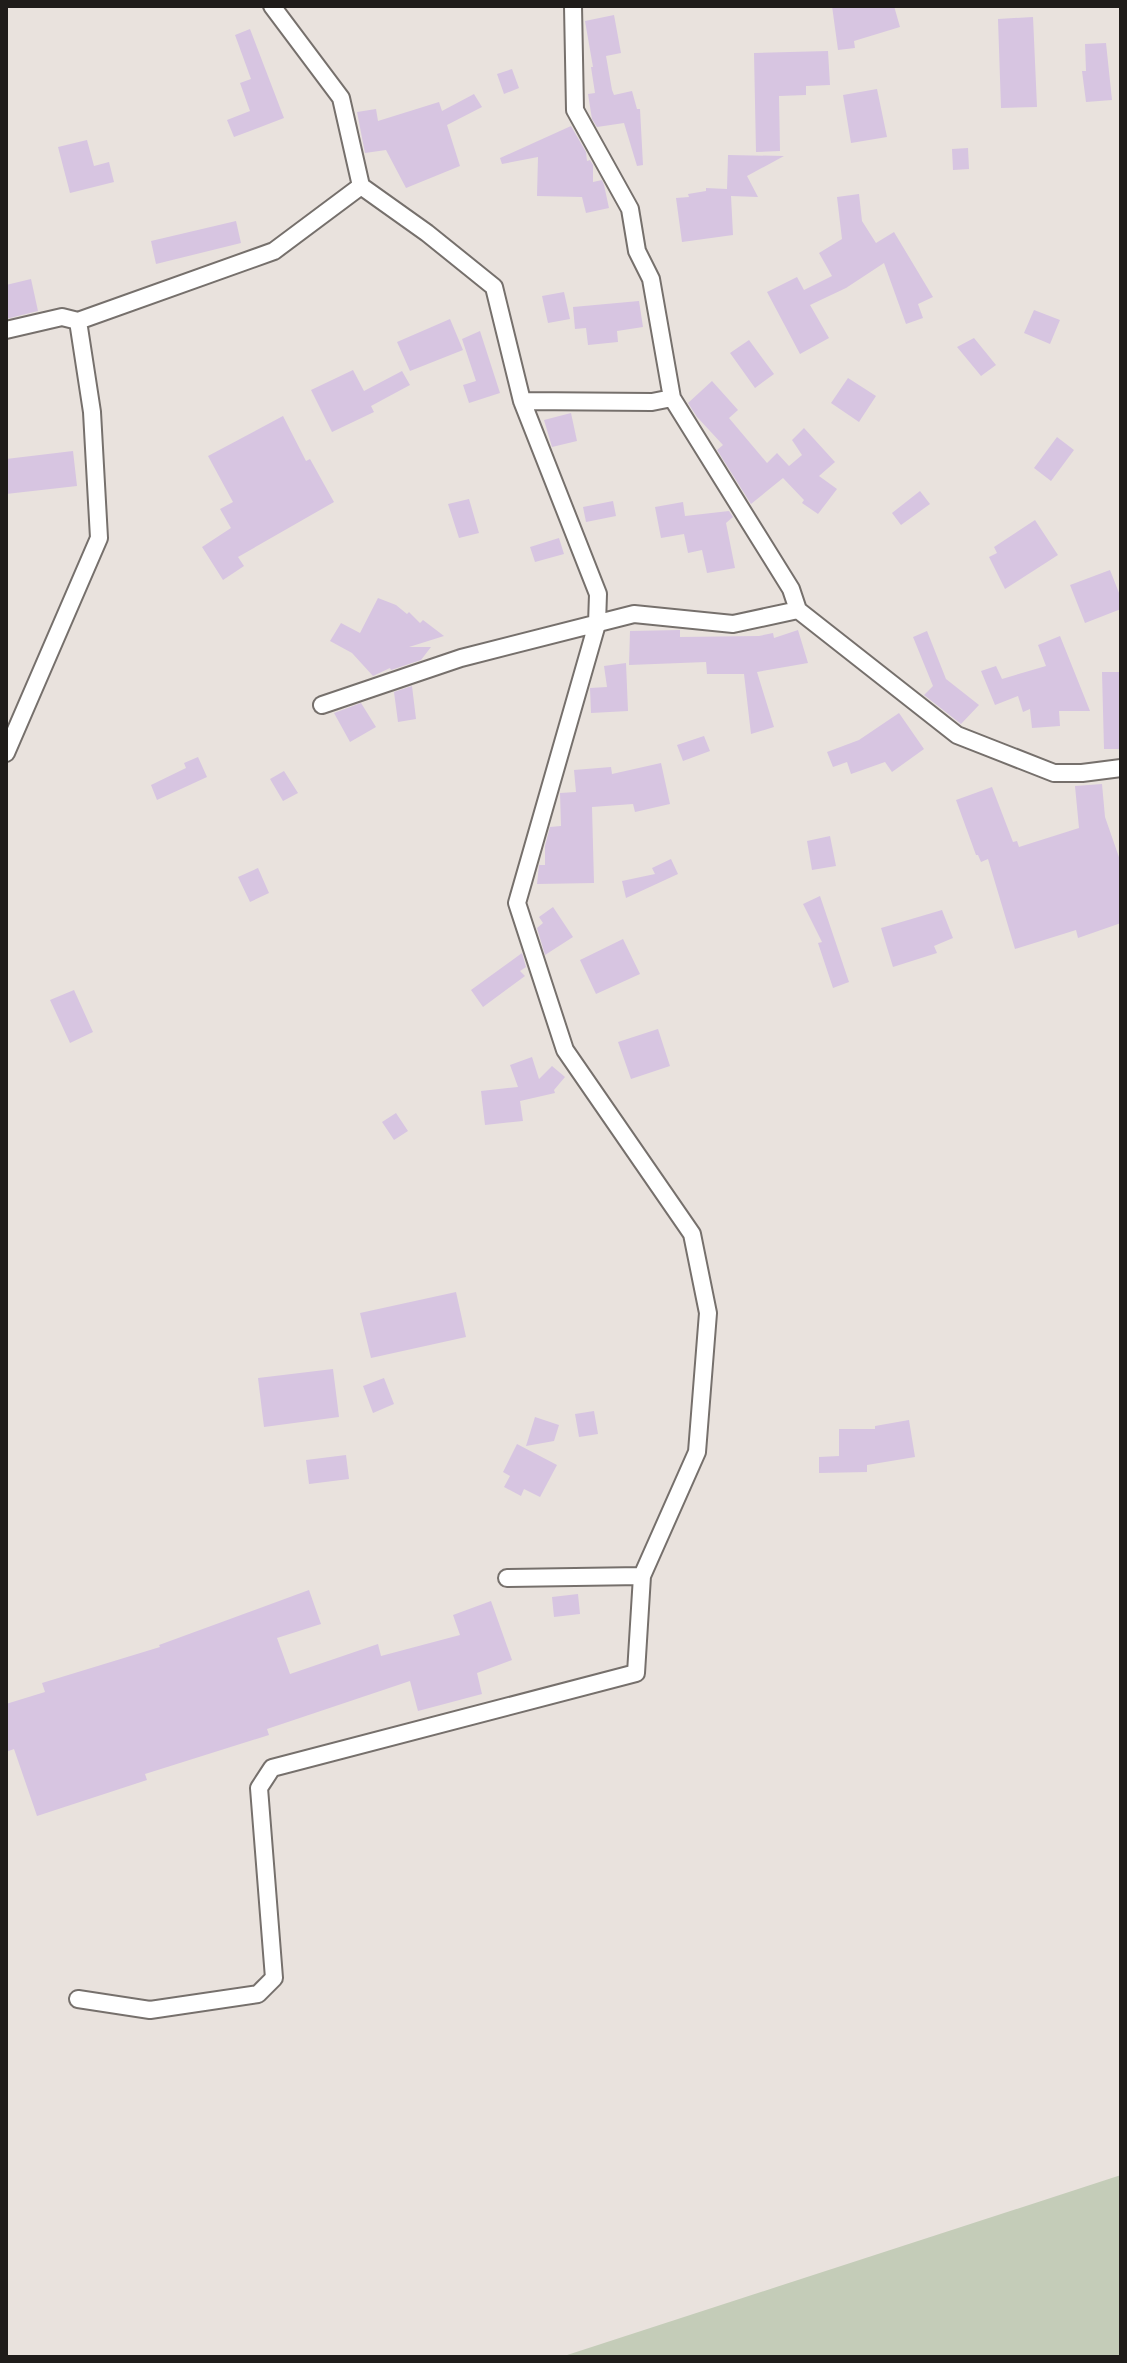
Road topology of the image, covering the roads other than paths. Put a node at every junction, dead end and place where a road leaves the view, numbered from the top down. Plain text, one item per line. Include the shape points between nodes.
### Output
1 (272, 6) edge
2 (573, 6) edge
3 (361, 186) junction
4 (78, 321) junction
5 (6, 330) edge
6 (672, 398) junction
7 (522, 401) junction
8 (798, 610) junction
9 (597, 624) junction
10 (322, 705) dead end
11 (6, 753) edge
12 (1121, 768) edge
13 (642, 1576) junction
14 (507, 1578) dead end
15 (78, 1999) dead end

1 - 3 street via 341,98
2 - 6 street via 575,110 630,209 637,251 651,279
3 - 4 street via 274,251
3 - 7 street via 494,287
4 - 5 street via 62,317
4 - 11 street via 92,412 99,538
6 - 7 street
6 - 8 street via 791,589
7 - 9 street via 598,594
8 - 9 street via 733,624 634,614
8 - 12 street via 957,735 1054,773
9 - 10 street via 461,658
9 - 13 street via 517,903 565,1050 692,1234 708,1313 697,1452
13 - 14 street
13 - 15 street via 636,1673 272,1768 259,1788 274,1978 258,1994 150,2010

